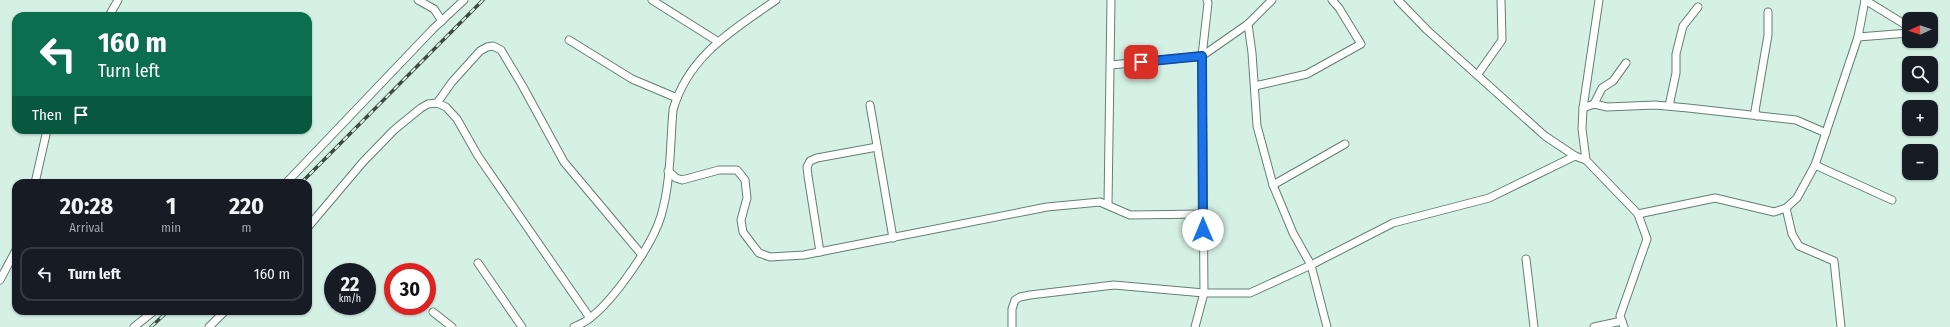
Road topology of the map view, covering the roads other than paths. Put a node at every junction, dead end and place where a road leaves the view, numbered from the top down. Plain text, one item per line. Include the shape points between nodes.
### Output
1 (118, 0) edge
2 (418, 0) edge
3 (464, 0) edge
4 (652, 0) edge
5 (776, 0) edge
6 (1111, 0) edge
7 (1207, 0) edge
8 (1272, 0) edge
9 (1332, 0) edge
10 (1398, 0) edge
11 (1501, 0) edge
12 (1599, 0) edge
13 (1865, 0) edge
14 (1698, 7) dead end
15 (111, 12) edge
16 (1768, 12) dead end
17 (442, 21) junction
18 (1902, 23) edge
19 (1248, 24) junction
20 (1902, 34) edge
21 (1858, 37) junction
22 (569, 40) dead end
23 (717, 41) junction
24 (1202, 56) junction
25 (1626, 63) dead end
26 (1111, 65) junction
27 (1478, 74) junction
28 (1255, 86) junction
29 (677, 98) junction
30 (437, 103) junction
31 (1594, 104) junction
32 (870, 105) dead end
33 (1669, 106) junction
34 (1583, 108) junction
35 (1757, 116) junction
36 (1826, 133) junction
37 (46, 134) edge
38 (1345, 144) dead end
39 (877, 147) junction
40 (1574, 156) junction
41 (1586, 160) junction
42 (1815, 165) junction
43 (668, 170) junction
44 (36, 179) edge
45 (290, 179) edge
46 (1273, 185) junction
47 (1892, 200) dead end
48 (1108, 204) junction
49 (1786, 208) junction
50 (1203, 214) junction
51 (1638, 214) junction
52 (312, 222) edge
53 (893, 238) junction
54 (820, 252) junction
55 (642, 255) junction
56 (12, 258) edge
57 (1526, 259) dead end
58 (478, 263) dead end
59 (1311, 265) junction
60 (0, 280) edge
61 (1204, 293) junction
62 (436, 314) edge
63 (149, 315) edge
64 (221, 315) edge
65 (590, 318) junction
66 (1623, 324) edge
67 (134, 327) edge
68 (209, 327) edge
69 (452, 327) edge
70 (522, 327) edge
71 (574, 327) edge
72 (1012, 327) edge
73 (1195, 327) edge
74 (1327, 327) edge
75 (1534, 327) edge
76 (1594, 327) edge
77 (1841, 327) edge

1 - 15 street
2 - 17 street via 434,9
3 - 17 street
4 - 23 street
5 - 23 street
6 - 26 street
7 - 24 street
8 - 19 street
9 - 28 street via 1361,44 1307,74
10 - 27 street via 1427,30
11 - 27 street via 1502,40
12 - 34 street
13 - 18 street
13 - 21 street
14 - 33 street via 1683,26 1676,54 1676,72
16 - 35 street via 1768,35 1754,111
17 - 45 street
19 - 24 street
19 - 28 street
20 - 21 street
21 - 36 street
22 - 29 street via 632,79
23 - 29 street via 689,74
24 - 26 street
24 - 50 street
25 - 31 street via 1613,81 1602,88
26 - 48 street
27 - 40 street via 1545,136
28 - 46 street via 1257,126
29 - 43 street via 673,110
30 - 52 street via 428,104 394,130
30 - 55 street via 480,51 493,46 501,50 564,162
30 - 65 street via 446,107 457,119 478,156
31 - 33 street via 1607,107
31 - 34 street
32 - 39 street
33 - 35 street
34 - 41 street via 1582,129
35 - 36 street via 1796,120
36 - 42 street
37 - 44 street
38 - 46 street
39 - 53 street
39 - 54 street via 810,161 807,167
40 - 41 street
40 - 59 street via 1489,198 1393,223
41 - 51 street
42 - 47 street
42 - 49 street via 1797,198
43 - 54 street via 682,180 719,170 737,170 745,180 747,198 741,220 742,232 759,253 770,257
43 - 55 street via 661,218
46 - 59 street via 1293,233
48 - 50 street via 1123,213 1140,216
48 - 53 street via 1100,202 1047,207
49 - 51 street via 1774,212 1714,198
49 - 77 street via 1792,234 1799,246 1834,262
50 - 61 street
51 - 66 street via 1647,239 1620,316
53 - 54 street
55 - 65 street via 616,292
56 - 60 street
57 - 75 street
58 - 70 street
59 - 61 street via 1250,293
59 - 74 street
61 - 72 street via 1114,285 1020,296 1015,300 1012,309
61 - 73 street
62 - 69 street
63 - 67 street
64 - 68 street
65 - 71 street
66 - 76 street

